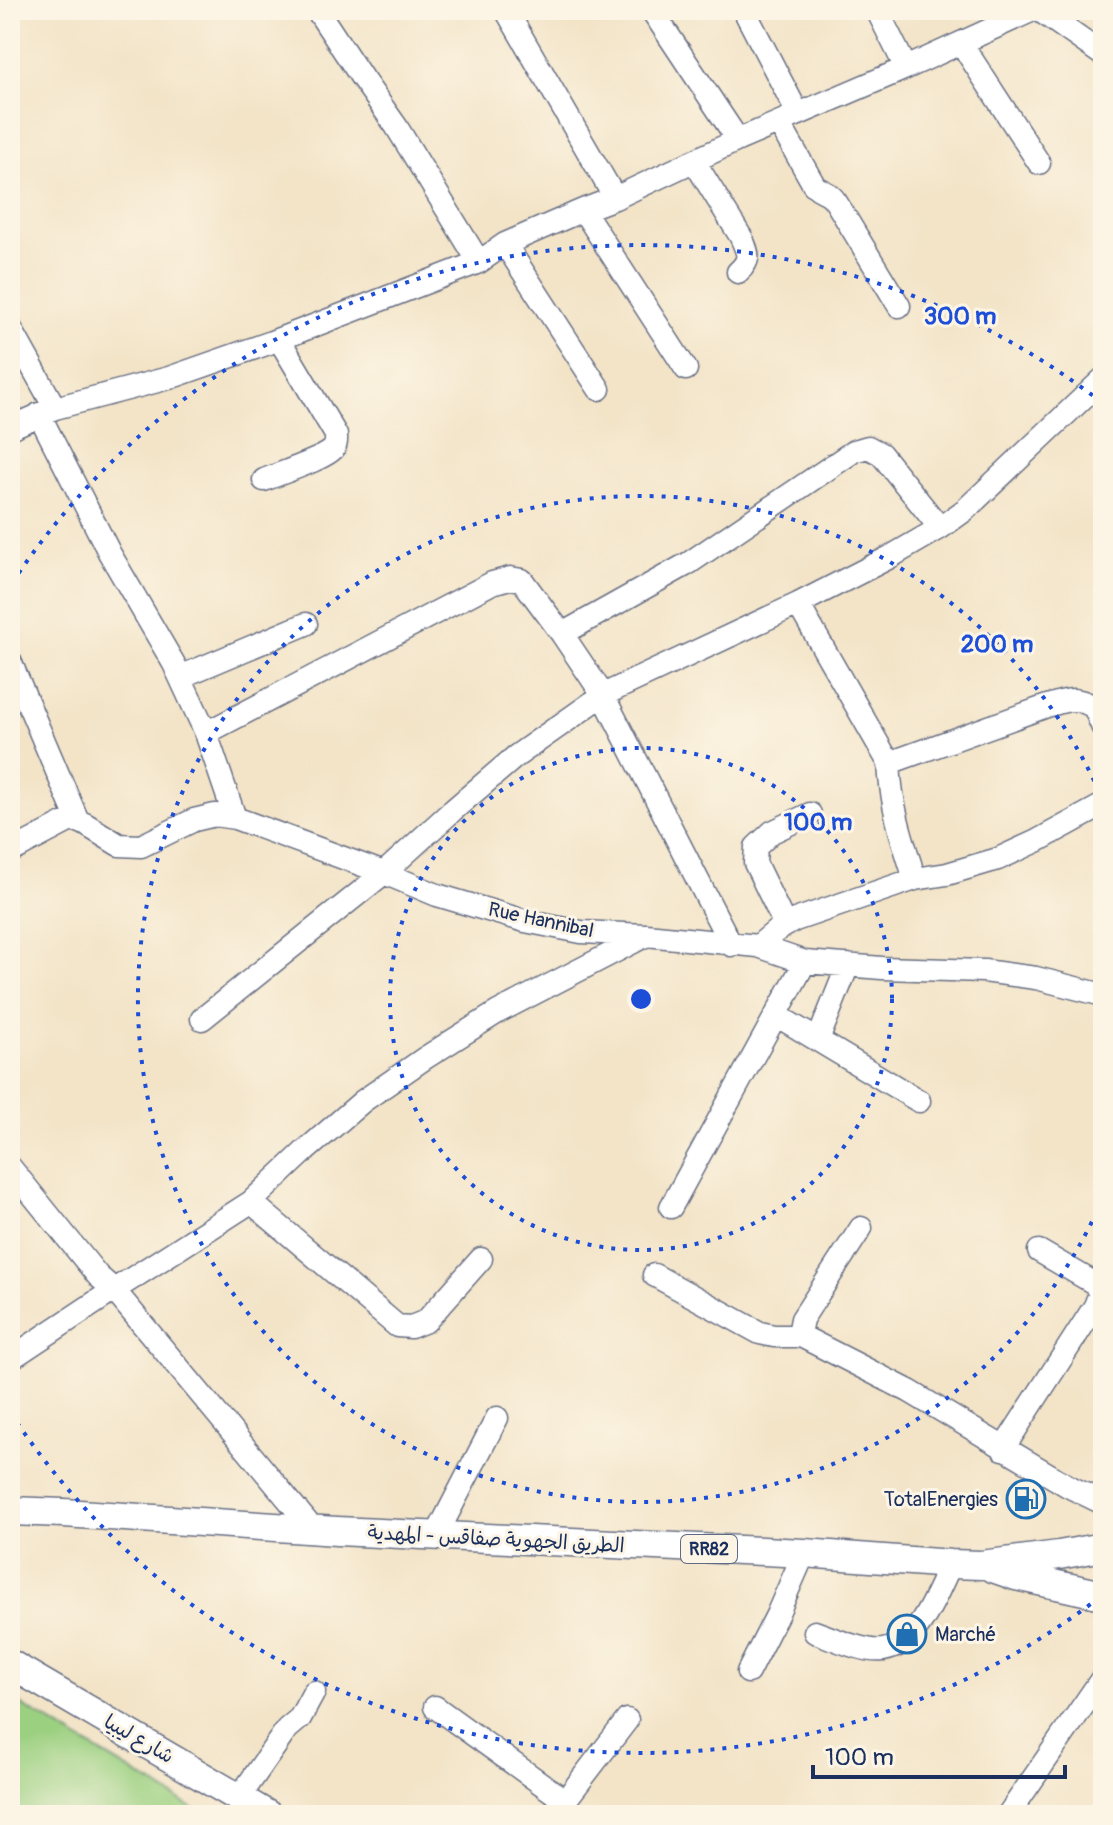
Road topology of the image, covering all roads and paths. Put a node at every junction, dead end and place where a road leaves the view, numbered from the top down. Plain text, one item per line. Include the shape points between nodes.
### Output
1 (317, 10) edge
2 (506, 10) edge
3 (744, 10) edge
4 (877, 10) edge
5 (1036, 10) edge
6 (653, 12) dead end
7 (961, 43) junction
8 (1103, 55) edge
9 (906, 68) junction
10 (788, 119) junction
11 (738, 140) junction
12 (694, 161) junction
13 (1039, 163) dead end
14 (615, 198) junction
15 (583, 210) junction
16 (505, 244) junction
17 (479, 262) junction
18 (738, 272) dead end
19 (899, 306) dead end
20 (10, 327) edge
21 (279, 339) junction
22 (686, 369) dead end
23 (1103, 379) edge
24 (599, 389) dead end
25 (47, 411) junction
26 (10, 428) edge
27 (264, 480) dead end
28 (940, 528) junction
29 (798, 604) junction
30 (306, 624) dead end
31 (562, 634) junction
32 (10, 661) edge
33 (180, 677) junction
34 (603, 695) junction
35 (1100, 714) edge
36 (206, 733) junction
37 (889, 763) junction
38 (1103, 805) edge
39 (810, 814) dead end
40 (235, 818) junction
41 (78, 821) junction
42 (10, 852) edge
43 (384, 873) junction
44 (915, 879) junction
45 (785, 925) junction
46 (646, 935) junction
47 (731, 945) junction
48 (758, 946) junction
49 (805, 962) junction
50 (848, 965) junction
51 (1103, 995) edge
52 (776, 1015) junction
53 (202, 1019) dead end
54 (818, 1040) junction
55 (919, 1101) dead end
56 (10, 1167) edge
57 (251, 1202) junction
58 (671, 1207) dead end
59 (861, 1228) dead end
60 (1039, 1251) dead end
61 (481, 1259) dead end
62 (654, 1275) dead end
63 (114, 1290) junction
64 (801, 1336) junction
65 (10, 1359) edge
66 (497, 1418) dead end
67 (1003, 1449) junction
68 (1103, 1503) edge
69 (10, 1511) edge
70 (312, 1528) junction
71 (436, 1536) junction
72 (1103, 1550) edge
73 (804, 1553) junction
74 (951, 1564) junction
75 (981, 1565) junction
76 (1103, 1594) edge
77 (815, 1632) dead end
78 (10, 1664) edge
79 (748, 1672) dead end
80 (1100, 1684) edge
81 (314, 1692) dead end
82 (435, 1707) dead end
83 (627, 1720) dead end
84 (239, 1798) junction
85 (559, 1808) edge
86 (268, 1815) edge
87 (1008, 1815) edge

1 - 17 street
2 - 14 street
3 - 10 street
4 - 9 street
5 - 7 street
5 - 8 street
6 - 11 street
7 - 9 street
7 - 13 street
9 - 10 street
10 - 11 street
10 - 19 street via 814,185 836,202
11 - 12 street
12 - 14 street
12 - 18 street via 746,248 748,258
14 - 15 street
15 - 16 street
15 - 22 street
16 - 17 street
16 - 24 street
17 - 21 street
20 - 25 street
21 - 25 street via 169,378
21 - 27 street via 336,435 336,444 332,451
23 - 28 street
25 - 26 street
25 - 33 street via 110,554
28 - 29 street
28 - 31 street via 881,454 868,447 854,451 689,563
29 - 34 street
29 - 37 street
30 - 33 street
31 - 34 street
31 - 36 street via 522,580 492,583
32 - 41 street
33 - 36 street
34 - 43 street via 515,757
34 - 47 street
35 - 37 street via 1080,700 1057,703
36 - 40 street
37 - 44 street via 895,816
38 - 44 street via 998,859
39 - 45 street via 772,832 756,847 755,863
40 - 41 street, Rue Hannibal via 194,820 141,846 119,845
40 - 43 street, Rue Hannibal
41 - 42 street
43 - 46 street, Rue Hannibal via 525,921 581,932
43 - 53 street
44 - 45 street
45 - 48 street
46 - 47 street, Rue Hannibal
46 - 57 street via 498,1012 425,1058 363,1101
47 - 48 street, Rue Hannibal
48 - 49 street, Rue Hannibal
49 - 50 street, Rue Hannibal
49 - 52 street
50 - 51 street, Rue Hannibal via 984,971
50 - 54 street
52 - 54 street
52 - 58 street
54 - 55 street
56 - 63 street
57 - 61 street via 397,1326 426,1321
57 - 63 street
59 - 64 street via 802,1319
60 - 67 street via 1094,1283 1100,1293
62 - 64 street via 760,1333
63 - 65 street
63 - 70 street
64 - 67 street via 909,1391
66 - 71 street
67 - 68 street
69 - 70 main road, الطريق الجهوية صفاقس - المهدية / RR82
70 - 71 main road, الطريق الجهوية صفاقس - المهدية / RR82
71 - 73 main road, الطريق الجهوية صفاقس - المهدية / RR82
72 - 75 main road, الطريق الجهوية صفاقس - المهدية / RR82
72 - 76 main road, RR82 via 1096,1569
73 - 74 main road, الطريق الجهوية صفاقس - المهدية / RR82
73 - 79 street
74 - 75 main road, الطريق الجهوية صفاقس - المهدية / RR82
74 - 77 street via 919,1626 899,1644 882,1651
75 - 76 main road, الطريق الجهوية صفاقس - المهدية / RR82
78 - 84 main road, شارع ليبيا
80 - 87 street
81 - 84 street
82 - 85 street
83 - 85 street
84 - 86 main road, شارع ليبيا

